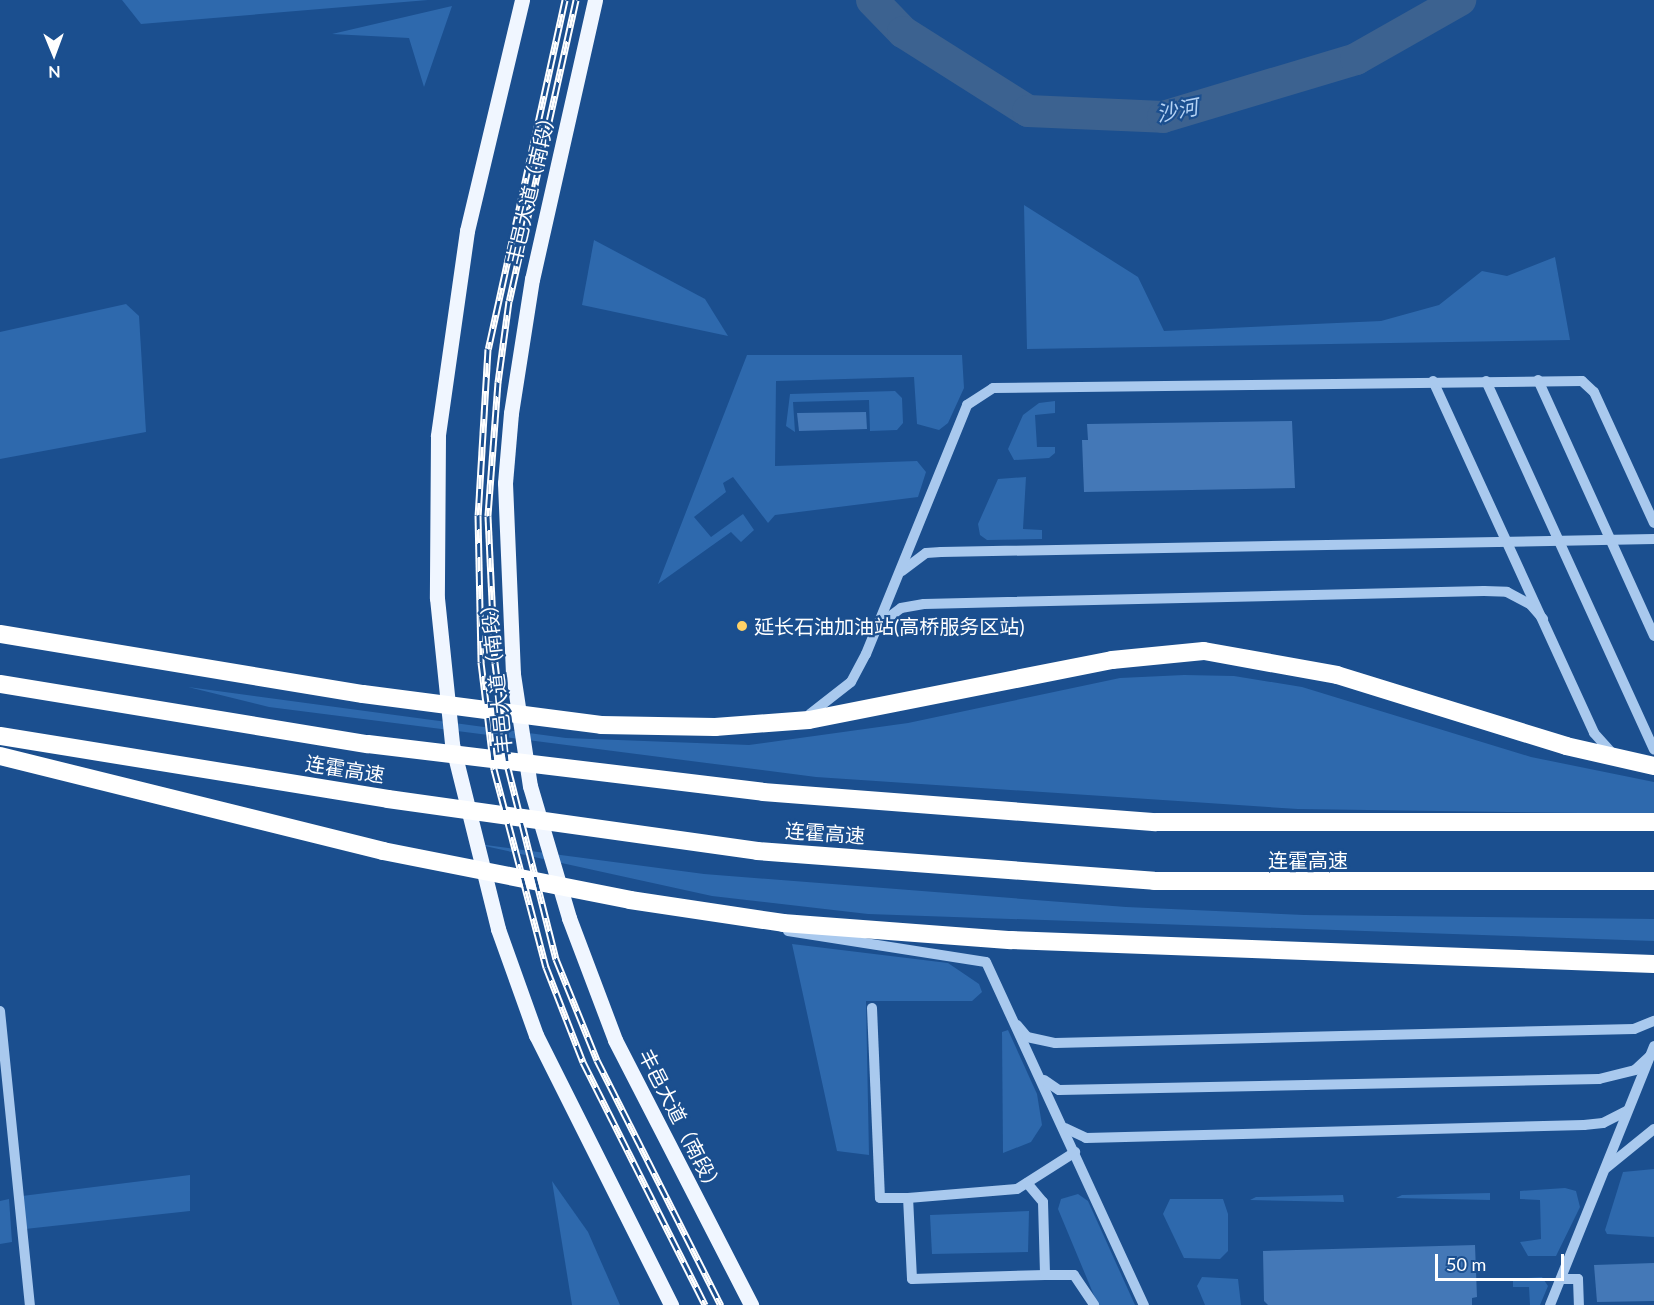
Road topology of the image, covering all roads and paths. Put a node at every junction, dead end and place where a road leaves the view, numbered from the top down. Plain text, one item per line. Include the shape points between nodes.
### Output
1 (522, 0) edge
2 (595, 0) edge
3 (1538, 380) junction
4 (1433, 381) junction
5 (1486, 381) junction
6 (1654, 523) edge
7 (1654, 539) edge
8 (1611, 540) junction
9 (1507, 541) junction
10 (1559, 542) junction
11 (898, 575) junction
12 (1542, 619) junction
13 (880, 625) junction
14 (0, 634) edge
15 (1654, 636) edge
16 (0, 684) edge
17 (788, 722) junction
18 (0, 736) edge
19 (1654, 750) edge
20 (0, 756) edge
21 (1621, 760) junction
22 (1654, 766) edge
23 (1654, 822) edge
24 (1654, 881) edge
25 (746, 918) junction
26 (1654, 964) edge
27 (872, 1008) dead end
28 (0, 1011) edge
29 (1654, 1021) edge
30 (1017, 1025) junction
31 (1652, 1051) edge
32 (1040, 1075) junction
33 (1627, 1111) junction
34 (1063, 1125) junction
35 (1654, 1129) edge
36 (1075, 1152) junction
37 (1603, 1170) junction
38 (1027, 1183) junction
39 (908, 1198) junction
40 (1045, 1275) junction
41 (1561, 1278) junction
42 (30, 1305) edge
43 (671, 1305) edge
44 (751, 1305) edge
45 (1094, 1305) edge
46 (1144, 1305) edge
47 (1550, 1305) edge
48 (1579, 1305) edge

1 - 43 main road via 465,241 438,436 437,598 452,744 498,929 536,1035
2 - 44 main road, 丰邑大道（南段） via 532,279 511,413 505,504 513,674 530,786 569,918 615,1040
3 - 5 street
3 - 6 street via 1582,381 1594,392
3 - 8 street
4 - 5 street
4 - 9 street
4 - 11 street via 993,388 966,405
5 - 10 street
7 - 8 street
8 - 10 street
8 - 15 street
9 - 10 street
9 - 11 street via 941,552 910,562
9 - 12 street
10 - 19 street
11 - 13 street
12 - 13 street via 1530,604 1507,592 1484,591 924,604 901,608
12 - 21 street via 1594,733
13 - 17 street via 851,682 817,712
14 - 17 highway via 363,694 601,724 716,727
16 - 23 highway, 连霍高速 via 368,744 607,777 1156,822
17 - 21 highway via 1112,660 1204,651 1337,675
18 - 24 highway, 连霍高速 via 388,799 757,851 1154,882
20 - 25 highway via 383,851 630,900
21 - 22 highway
25 - 26 highway via 1011,940
25 - 30 street via 775,929 986,962
27 - 39 street via 880,1198
28 - 42 street
29 - 30 street via 1634,1029 1055,1043 1028,1037
30 - 32 street
31 - 32 street via 1635,1070 1599,1079 1059,1090
31 - 33 street
32 - 34 street
33 - 34 street via 1603,1123 1584,1125 1086,1138 1074,1136
33 - 37 street
34 - 36 street
35 - 37 street
36 - 38 street
36 - 46 street
37 - 41 street
38 - 39 street via 987,1193
38 - 40 street via 1043,1202
39 - 40 street via 912,1279
40 - 45 street via 1074,1275
41 - 47 street
41 - 48 street via 1578,1279

